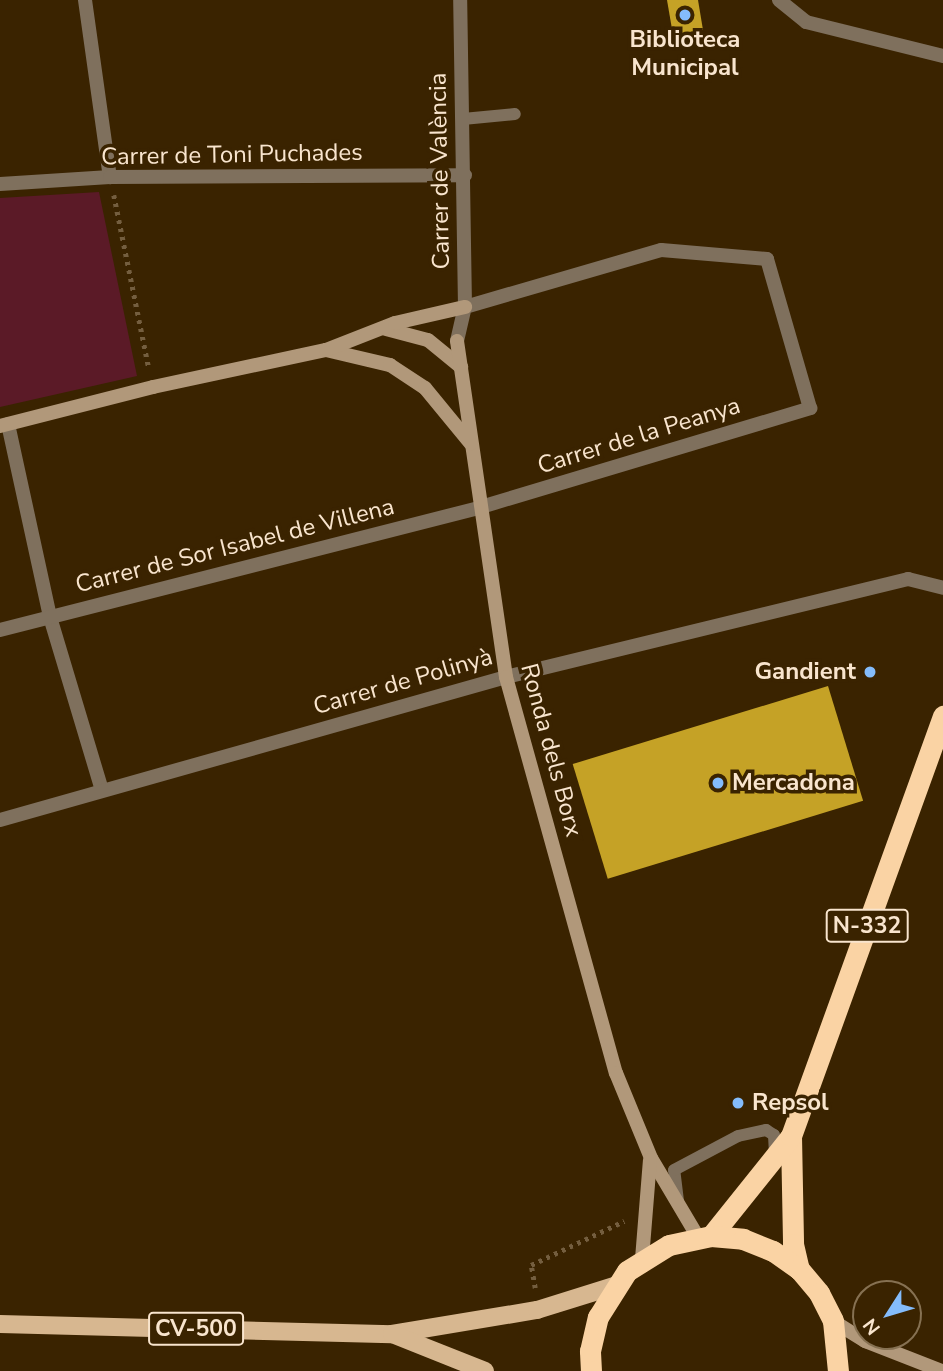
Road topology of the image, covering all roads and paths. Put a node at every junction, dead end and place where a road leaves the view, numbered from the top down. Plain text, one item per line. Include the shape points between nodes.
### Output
1 (85, 0) edge
2 (460, 0) edge
3 (779, 0) edge
4 (943, 56) edge
5 (515, 114) dead end
6 (463, 119) junction
7 (465, 175) junction
8 (110, 177) junction
9 (0, 184) edge
10 (465, 307) junction
11 (380, 328) junction
12 (457, 341) joint
13 (326, 350) junction
14 (461, 367) junction
15 (153, 387) junction
16 (4, 425) edge
17 (472, 446) junction
18 (481, 507) junction
19 (943, 588) edge
20 (50, 617) junction
21 (0, 631) edge
22 (506, 677) junction
23 (943, 716) edge
24 (102, 790) junction
25 (0, 820) edge
26 (791, 1136) junction
27 (775, 1157) junction
28 (651, 1158) junction
29 (679, 1209) junction
30 (646, 1210) junction
31 (705, 1236) junction
32 (642, 1259) junction
33 (799, 1269) junction
34 (614, 1286) junction
35 (535, 1288) dead end
36 (833, 1321) junction
37 (0, 1324) edge
38 (392, 1334) junction
39 (485, 1371) edge
40 (592, 1371) edge
41 (838, 1371) edge
42 (942, 1371) edge

1 - 8 street
2 - 6 street, Carrer de València
3 - 4 street via 806,22
5 - 6 lane
6 - 7 street, Carrer de València
7 - 8 street, Carrer de Toni Puchades
7 - 10 street, Carrer de València
8 - 9 street, Carrer de Toni Puchades
8 - 15 path
10 - 11 street
10 - 12 street, Carrer de València
10 - 18 street, Carrer de la Peanya via 661,250 767,259 810,408
11 - 13 street
11 - 14 street via 428,340
12 - 14 street, Ronda dels Borx
13 - 15 street
13 - 17 street via 390,366 425,388
14 - 17 street, Ronda dels Borx
15 - 16 street
16 - 20 street
17 - 18 street, Ronda dels Borx
18 - 20 street, Carrer de Sor Isabel de Villena
18 - 22 street, Ronda dels Borx
19 - 22 street, Carrer de Polinyà via 908,579
20 - 21 street, Carrer de Sor Isabel de Villena
20 - 24 street
22 - 24 street, Carrer de Polinyà
22 - 28 street, Ronda dels Borx via 616,1073
23 - 26 highway, N-332
24 - 25 street, Carrer de Polinyà
26 - 27 highway, N-332
26 - 33 highway, N-332 via 793,1244
27 - 29 lane via 774,1135 765,1130 674,1170
27 - 31 highway, N-332
28 - 29 street, Ronda dels Borx
28 - 30 street
29 - 31 street, Ronda dels Borx
30 - 32 street
30 - 35 path via 531,1265
31 - 32 highway, N-332 via 669,1245
31 - 33 highway, N-332 via 743,1239 773,1251
32 - 34 highway, N-332
33 - 36 highway, N-332 via 819,1293
34 - 38 main road, CV-500 via 537,1310
34 - 40 highway, N-332 via 598,1317
36 - 41 highway, N-332
36 - 42 street via 864,1341
37 - 38 main road, CV-500
38 - 39 main road, CV-500

